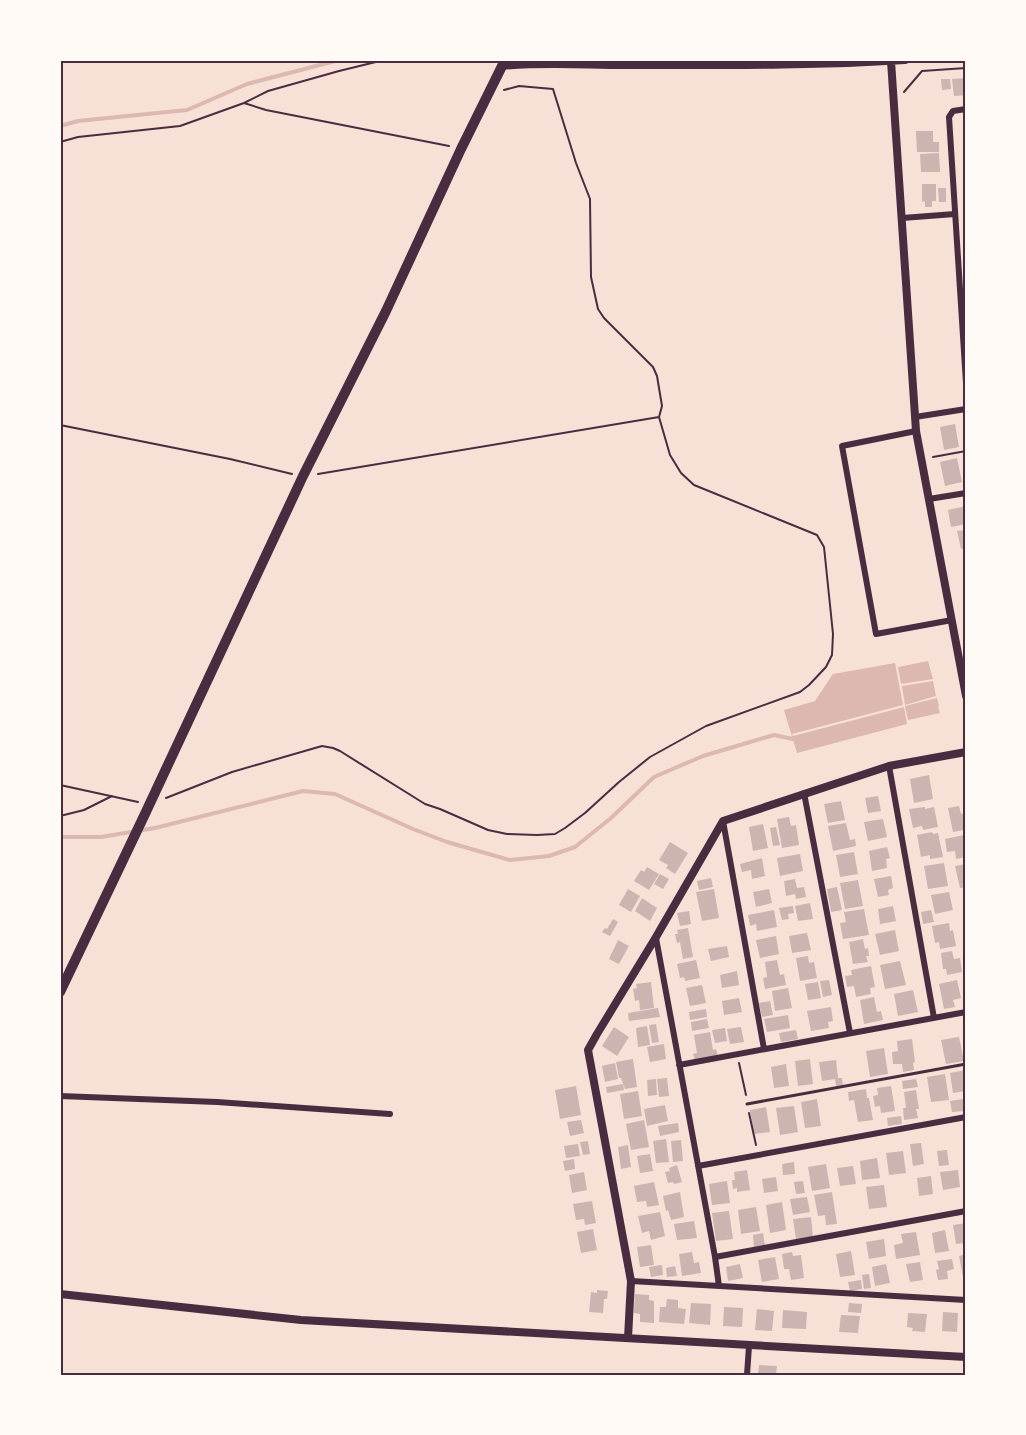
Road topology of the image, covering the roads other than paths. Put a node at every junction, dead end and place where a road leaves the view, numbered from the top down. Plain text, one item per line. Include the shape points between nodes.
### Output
1 (891, 60) edge
2 (905, 60) edge
3 (504, 63) edge
4 (966, 110) edge
5 (955, 214) junction
6 (902, 218) junction
7 (966, 383) edge
8 (966, 409) edge
9 (915, 417) junction
10 (916, 431) junction
11 (966, 493) edge
12 (929, 499) junction
13 (952, 620) junction
14 (964, 669) edge
15 (966, 696) edge
16 (966, 752) edge
17 (889, 766) junction
18 (804, 793) junction
19 (723, 821) junction
20 (656, 937) junction
21 (60, 992) edge
22 (966, 1012) edge
23 (934, 1018) junction
24 (850, 1033) junction
25 (764, 1049) junction
26 (966, 1064) edge
27 (679, 1065) junction
28 (60, 1096) edge
29 (747, 1104) dead end
30 (390, 1114) dead end
31 (966, 1117) edge
32 (698, 1166) junction
33 (966, 1211) edge
34 (715, 1257) junction
35 (631, 1281) junction
36 (719, 1286) junction
37 (60, 1294) edge
38 (966, 1300) edge
39 (628, 1338) junction
40 (749, 1346) junction
41 (966, 1357) edge
42 (747, 1375) edge

1 - 2 street
1 - 3 street via 831,64
1 - 6 street
3 - 21 highway via 303,476
4 - 5 street via 954,111 949,117
5 - 6 street
5 - 7 street
6 - 9 street
8 - 9 street
9 - 10 street
10 - 12 street
10 - 13 street via 842,446 876,634
11 - 12 street
12 - 13 street
13 - 14 street
14 - 15 street
16 - 17 street
17 - 18 street
17 - 23 street
18 - 19 street
18 - 24 street
19 - 20 street
19 - 25 street
20 - 27 street
20 - 35 street via 588,1050
22 - 23 street
23 - 24 street
24 - 25 street
25 - 27 street
26 - 29 lane
27 - 32 street
28 - 30 street
31 - 32 street
32 - 34 street
33 - 34 street
34 - 36 street
35 - 36 street
35 - 39 street
36 - 38 street
37 - 39 street via 301,1320
39 - 40 street
40 - 41 street
40 - 42 street

